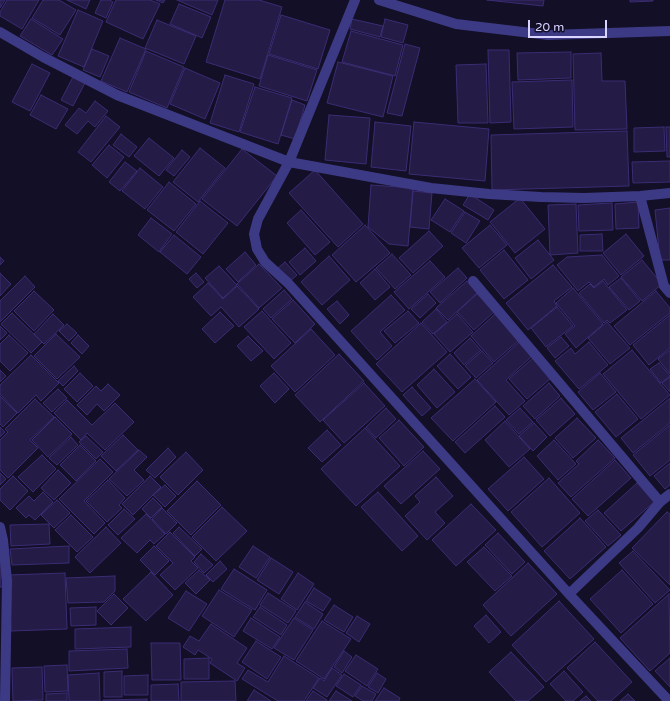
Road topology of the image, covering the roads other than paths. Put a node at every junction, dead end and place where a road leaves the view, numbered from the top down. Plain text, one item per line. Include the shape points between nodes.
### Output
1 (355, 0) edge
2 (380, 0) edge
3 (670, 31) edge
4 (0, 32) edge
5 (289, 162) junction
6 (670, 193) edge
7 (640, 196) junction
8 (473, 281) dead end
9 (670, 293) edge
10 (670, 494) edge
11 (660, 502) junction
12 (0, 527) edge
13 (569, 594) junction
14 (5, 701) edge
15 (669, 701) edge

1 - 5 street
2 - 3 street via 456,24 548,35
4 - 5 street via 117,95
5 - 7 street via 431,188 475,193 541,198
5 - 13 street via 258,219 254,234 257,249 265,262 293,289
6 - 7 street
7 - 9 street via 664,286
8 - 11 street
10 - 11 street
11 - 13 street via 638,528
12 - 14 street via 7,581
13 - 15 street

